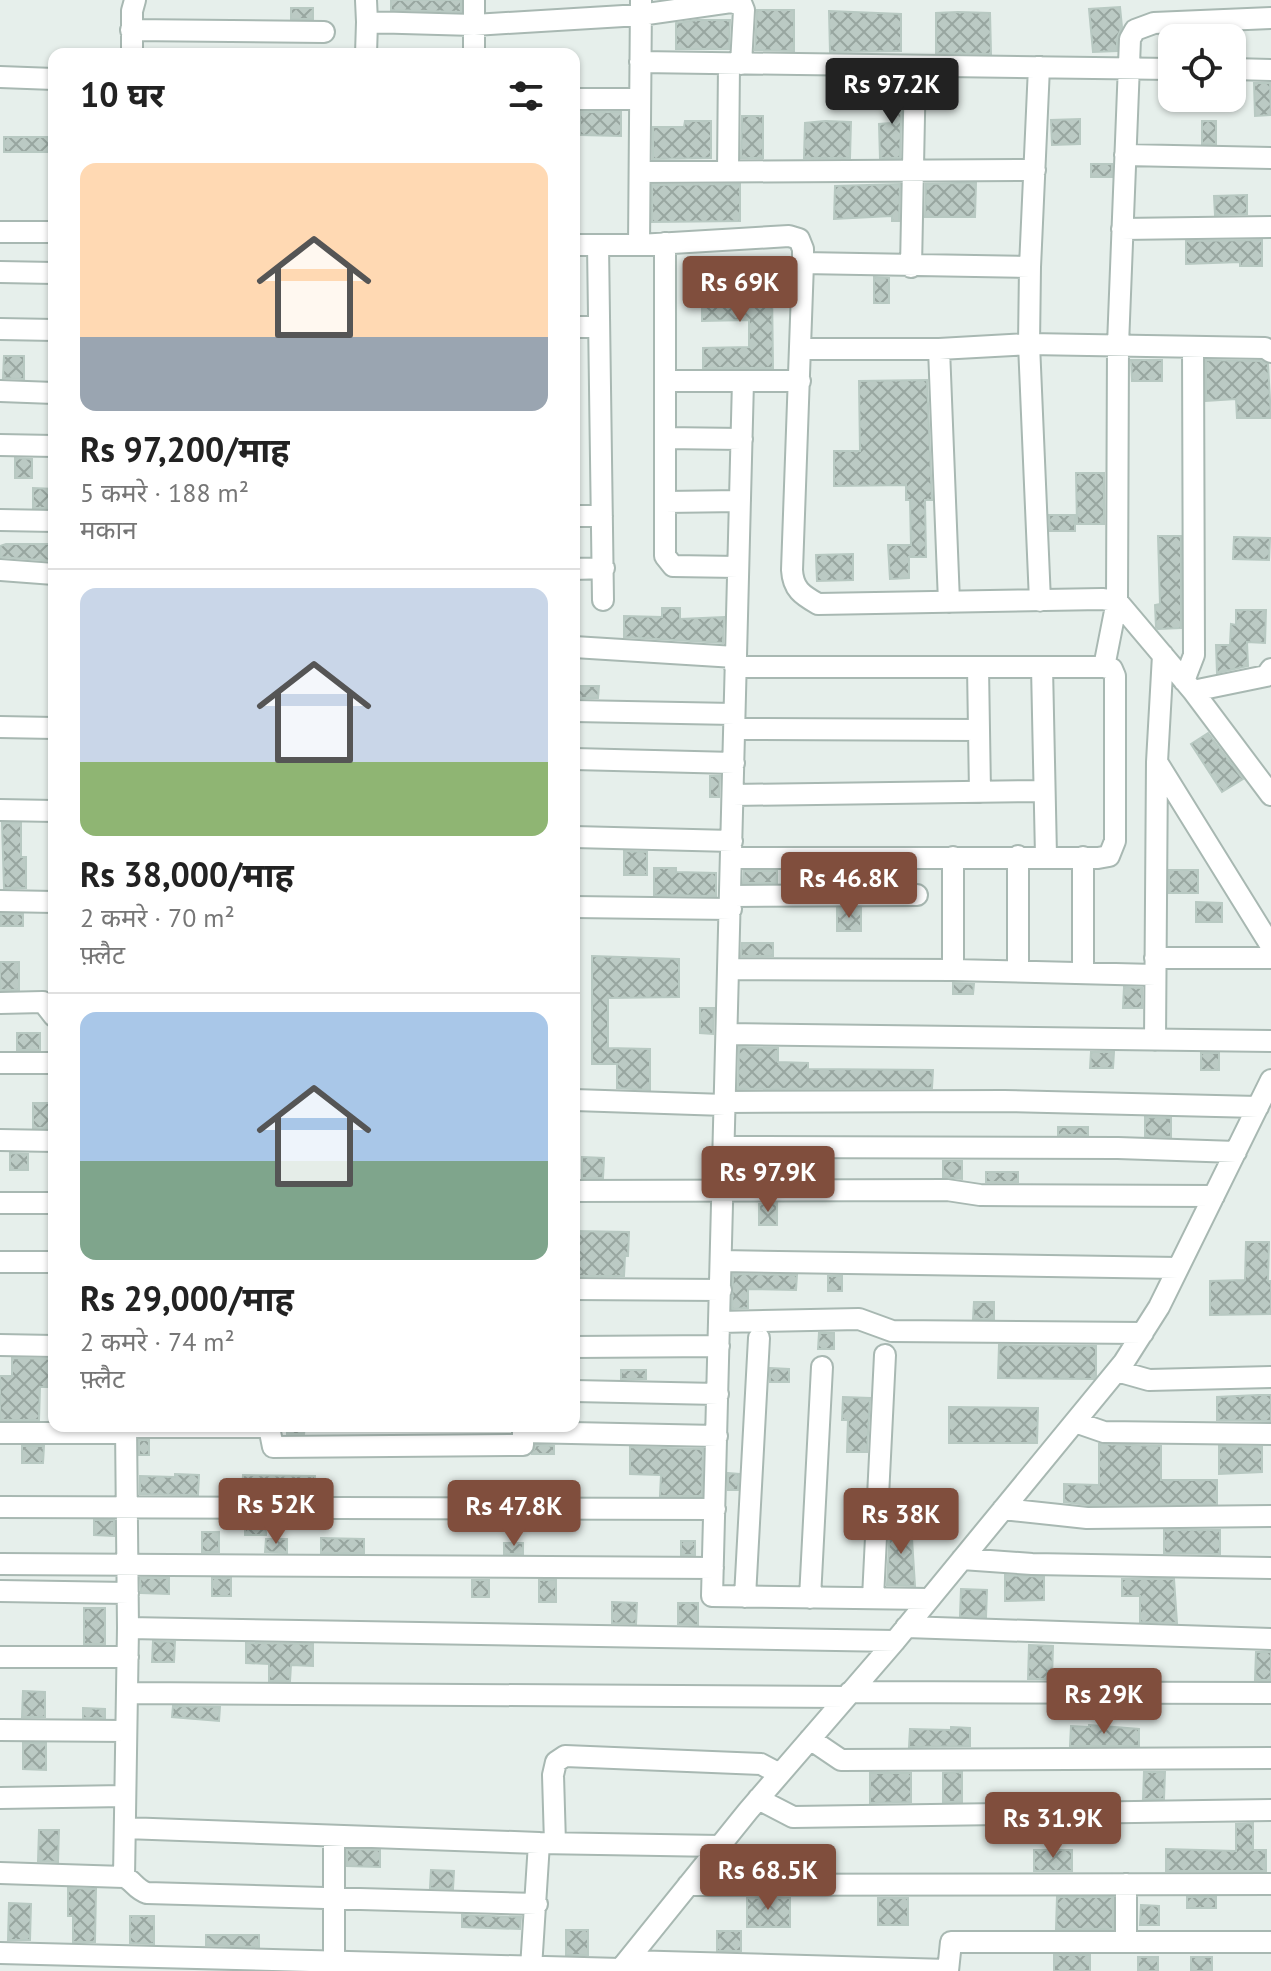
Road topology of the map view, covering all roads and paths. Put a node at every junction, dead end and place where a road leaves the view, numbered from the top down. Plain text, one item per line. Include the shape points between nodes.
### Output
1 (135, 0) edge
2 (366, 0) edge
3 (474, 0) edge
4 (640, 8) edge
5 (1271, 18) edge
6 (367, 22) junction
7 (474, 25) junction
8 (131, 30) junction
9 (324, 32) dead end
10 (132, 48) edge
11 (366, 48) edge
12 (474, 48) edge
13 (640, 62) junction
14 (735, 64) junction
15 (915, 66) junction
16 (1039, 67) junction
17 (1129, 68) junction
18 (1158, 69) edge
19 (1246, 69) edge
20 (1271, 70) edge
21 (0, 77) edge
22 (48, 79) edge
23 (580, 99) edge
24 (640, 99) junction
25 (1125, 155) junction
26 (1271, 158) edge
27 (1035, 170) junction
28 (728, 171) junction
29 (914, 171) junction
30 (640, 172) junction
31 (1271, 227) edge
32 (1122, 229) junction
33 (0, 232) edge
34 (48, 232) edge
35 (665, 243) junction
36 (580, 245) edge
37 (598, 245) junction
38 (639, 245) junction
39 (803, 263) junction
40 (911, 267) junction
41 (1030, 267) junction
42 (0, 272) edge
43 (48, 273) edge
44 (580, 327) edge
45 (599, 327) junction
46 (0, 329) edge
47 (48, 330) edge
48 (1029, 344) junction
49 (1118, 345) junction
50 (1193, 348) junction
51 (800, 349) junction
52 (939, 349) junction
53 (1271, 352) edge
54 (665, 381) junction
55 (743, 381) junction
56 (800, 381) junction
57 (0, 391) edge
58 (48, 393) edge
59 (665, 438) junction
60 (742, 439) junction
61 (0, 445) edge
62 (48, 446) edge
63 (740, 501) junction
64 (665, 502) junction
65 (580, 516) edge
66 (602, 516) junction
67 (0, 520) edge
68 (48, 521) edge
69 (738, 567) junction
70 (604, 568) junction
71 (580, 569) edge
72 (0, 570) edge
73 (48, 574) edge
74 (603, 600) dead end
75 (1040, 601) junction
76 (1117, 601) junction
77 (949, 602) junction
78 (580, 648) edge
79 (1163, 655) junction
80 (735, 662) junction
81 (978, 667) junction
82 (1042, 667) junction
83 (1104, 667) junction
84 (1271, 669) edge
85 (1189, 686) junction
86 (580, 711) edge
87 (735, 721) junction
88 (0, 727) edge
89 (48, 728) edge
90 (979, 730) junction
91 (580, 759) edge
92 (1157, 762) junction
93 (734, 763) junction
94 (1044, 791) junction
95 (980, 792) junction
96 (733, 795) junction
97 (1271, 795) edge
98 (0, 810) edge
99 (48, 811) edge
100 (580, 837) edge
101 (732, 849) junction
102 (1018, 856) junction
103 (1046, 856) junction
104 (953, 857) junction
105 (1083, 857) junction
106 (917, 895) dead end
107 (0, 901) edge
108 (48, 902) edge
109 (732, 902) junction
110 (580, 907) edge
111 (1271, 946) edge
112 (1271, 958) edge
113 (1155, 966) junction
114 (729, 969) junction
115 (953, 970) junction
116 (1018, 971) junction
117 (1083, 973) junction
118 (0, 1003) edge
119 (48, 1008) edge
120 (727, 1034) junction
121 (1155, 1040) junction
122 (1271, 1041) edge
123 (0, 1063) edge
124 (48, 1063) edge
125 (1271, 1080) edge
126 (580, 1100) edge
127 (726, 1103) junction
128 (1258, 1107) junction
129 (0, 1140) edge
130 (48, 1141) edge
131 (724, 1147) junction
132 (1236, 1152) junction
133 (723, 1189) junction
134 (580, 1191) edge
135 (1214, 1196) junction
136 (0, 1203) edge
137 (48, 1203) edge
138 (721, 1261) junction
139 (0, 1262) edge
140 (48, 1262) edge
141 (1178, 1268) junction
142 (580, 1289) edge
143 (721, 1290) junction
144 (720, 1322) junction
145 (1143, 1333) junction
146 (759, 1338) dead end
147 (0, 1345) edge
148 (48, 1346) edge
149 (719, 1346) junction
150 (580, 1347) edge
151 (885, 1355) dead end
152 (822, 1367) dead end
153 (1117, 1371) junction
154 (1271, 1377) edge
155 (580, 1391) edge
156 (718, 1394) junction
157 (1075, 1422) junction
158 (48, 1431) edge
159 (126, 1432) edge
160 (270, 1432) edge
161 (523, 1432) edge
162 (523, 1432) edge
163 (0, 1433) edge
164 (1271, 1434) edge
165 (717, 1436) junction
166 (0, 1507) edge
167 (126, 1507) junction
168 (715, 1509) junction
169 (1003, 1509) junction
170 (1271, 1516) edge
171 (962, 1559) junction
172 (127, 1563) junction
173 (0, 1564) edge
174 (713, 1568) junction
175 (1271, 1568) edge
176 (0, 1591) edge
177 (128, 1593) junction
178 (745, 1597) junction
179 (810, 1598) junction
180 (873, 1598) junction
181 (929, 1599) junction
182 (128, 1628) junction
183 (900, 1634) junction
184 (1271, 1639) edge
185 (0, 1657) edge
186 (128, 1657) junction
187 (128, 1693) junction
188 (1271, 1693) edge
189 (848, 1695) junction
190 (0, 1730) edge
191 (126, 1731) junction
192 (810, 1739) junction
193 (1271, 1758) edge
194 (780, 1774) junction
195 (124, 1796) junction
196 (0, 1798) edge
197 (758, 1799) junction
198 (1271, 1810) edge
199 (125, 1828) junction
200 (334, 1836) junction
201 (547, 1843) junction
202 (720, 1846) junction
203 (0, 1873) edge
204 (124, 1877) junction
205 (1126, 1884) junction
206 (1271, 1884) edge
207 (688, 1885) junction
208 (335, 1898) junction
209 (537, 1904) junction
210 (1126, 1942) junction
211 (1271, 1942) edge
212 (0, 1953) edge
213 (334, 1966) edge
214 (622, 1967) edge
215 (531, 1968) junction
216 (948, 1970) edge

1 - 8 street
2 - 6 street
3 - 7 street
4 - 7 street
4 - 13 street
4 - 14 street via 742,5
5 - 17 street via 1143,25 1130,39
6 - 7 street
6 - 11 street
7 - 12 street
8 - 9 street
8 - 10 street
13 - 14 street
13 - 24 street
14 - 15 street
14 - 28 street
15 - 16 street
15 - 29 street
16 - 17 street
16 - 27 street
17 - 18 street
17 - 25 street
19 - 20 street
21 - 22 street
23 - 24 street
24 - 30 street
25 - 26 street
25 - 32 street
27 - 29 street
27 - 41 street
28 - 29 street
28 - 30 street
29 - 40 street
30 - 38 street
31 - 32 street
32 - 49 street
33 - 34 street
35 - 38 street
35 - 39 street via 789,236 799,239
35 - 54 street
36 - 37 street
37 - 38 street
37 - 45 street
39 - 40 street
39 - 51 street
40 - 41 street
41 - 48 street
42 - 43 street
44 - 45 street
45 - 66 street
46 - 47 street
48 - 49 street
48 - 52 street
48 - 75 street
49 - 50 street
49 - 76 street
50 - 53 street
50 - 85 street via 1194,655
51 - 52 street
51 - 56 street
52 - 77 street
54 - 55 street
54 - 59 street
55 - 56 street
55 - 60 street
56 - 77 street via 792,570 797,590 818,604
57 - 58 street
59 - 60 street
59 - 64 street
60 - 63 street
61 - 62 street
63 - 64 street
63 - 69 street
64 - 69 street via 668,563
65 - 66 street
66 - 70 street
67 - 68 street
69 - 80 street
70 - 71 street
70 - 74 street
72 - 73 street
75 - 76 street
75 - 77 street
76 - 79 street
76 - 83 street
78 - 80 street
79 - 85 street
79 - 92 street
80 - 81 street
80 - 87 street
81 - 82 street
81 - 90 street
82 - 83 street
82 - 94 street
83 - 105 street via 1115,676 1115,841 1109,856
84 - 85 street via 1266,676
85 - 97 street
86 - 87 street
87 - 90 street
87 - 93 street
88 - 89 street
90 - 95 street
91 - 93 street
92 - 111 street
92 - 113 street
93 - 96 street
94 - 95 street
94 - 103 street
95 - 96 street
96 - 101 street
98 - 99 street
100 - 101 street
101 - 104 street
101 - 109 street
102 - 103 street
102 - 104 street
102 - 116 street
103 - 105 street
104 - 115 street
105 - 117 street
106 - 109 street
107 - 108 street
109 - 110 street
109 - 114 street
112 - 113 street
113 - 117 street
113 - 121 street
114 - 115 street
114 - 120 street
115 - 116 street
116 - 117 street
118 - 119 street via 43,1002
120 - 121 street
120 - 127 street
121 - 122 street
123 - 124 street
125 - 128 street
126 - 127 street
127 - 128 street via 1004,1101
127 - 131 street
128 - 132 street
129 - 130 street
131 - 132 street
131 - 133 street
132 - 135 street
133 - 134 street
133 - 135 street
133 - 138 street
135 - 141 street
136 - 137 street
138 - 141 street
138 - 143 street
139 - 140 street
141 - 145 street
142 - 143 street
143 - 144 street
144 - 145 street via 859,1319 892,1331
144 - 149 street
145 - 153 street
146 - 178 street
147 - 148 street
149 - 150 street
149 - 156 street
151 - 180 street
152 - 179 street
153 - 154 street via 1149,1380
153 - 157 street
155 - 156 street
156 - 165 street
157 - 164 street via 1104,1432
157 - 169 street
158 - 163 street
159 - 167 street
160 - 161 street via 273,1447 523,1445
162 - 165 street
165 - 168 street
166 - 167 street
167 - 168 street
167 - 172 street
168 - 174 street
169 - 170 street via 1087,1518
169 - 171 street
171 - 175 street
171 - 181 street
172 - 173 street
172 - 174 street
172 - 177 street
174 - 178 street via 712,1596
176 - 177 street
177 - 182 street
178 - 179 street
179 - 180 street
180 - 181 street
181 - 183 street
182 - 183 street
182 - 186 street
183 - 184 street
183 - 189 street
185 - 186 street
186 - 187 street
187 - 189 street
187 - 191 street
188 - 189 street
189 - 192 street
190 - 191 street
191 - 195 street
192 - 193 street via 841,1760
192 - 194 street
194 - 197 street
194 - 201 street via 761,1764 565,1756 556,1762 553,1775
195 - 196 street
195 - 199 street
197 - 198 street via 793,1817
197 - 202 street
199 - 200 street
199 - 204 street
200 - 201 street
200 - 208 street
201 - 202 street
201 - 209 street
202 - 207 street
203 - 204 street
204 - 208 street via 147,1893
205 - 206 street
205 - 207 street
205 - 210 street
207 - 214 street
208 - 209 street
208 - 213 street
209 - 215 street
210 - 211 street
210 - 216 street via 951,1942
212 - 213 street
213 - 215 street
214 - 215 street
214 - 216 street

